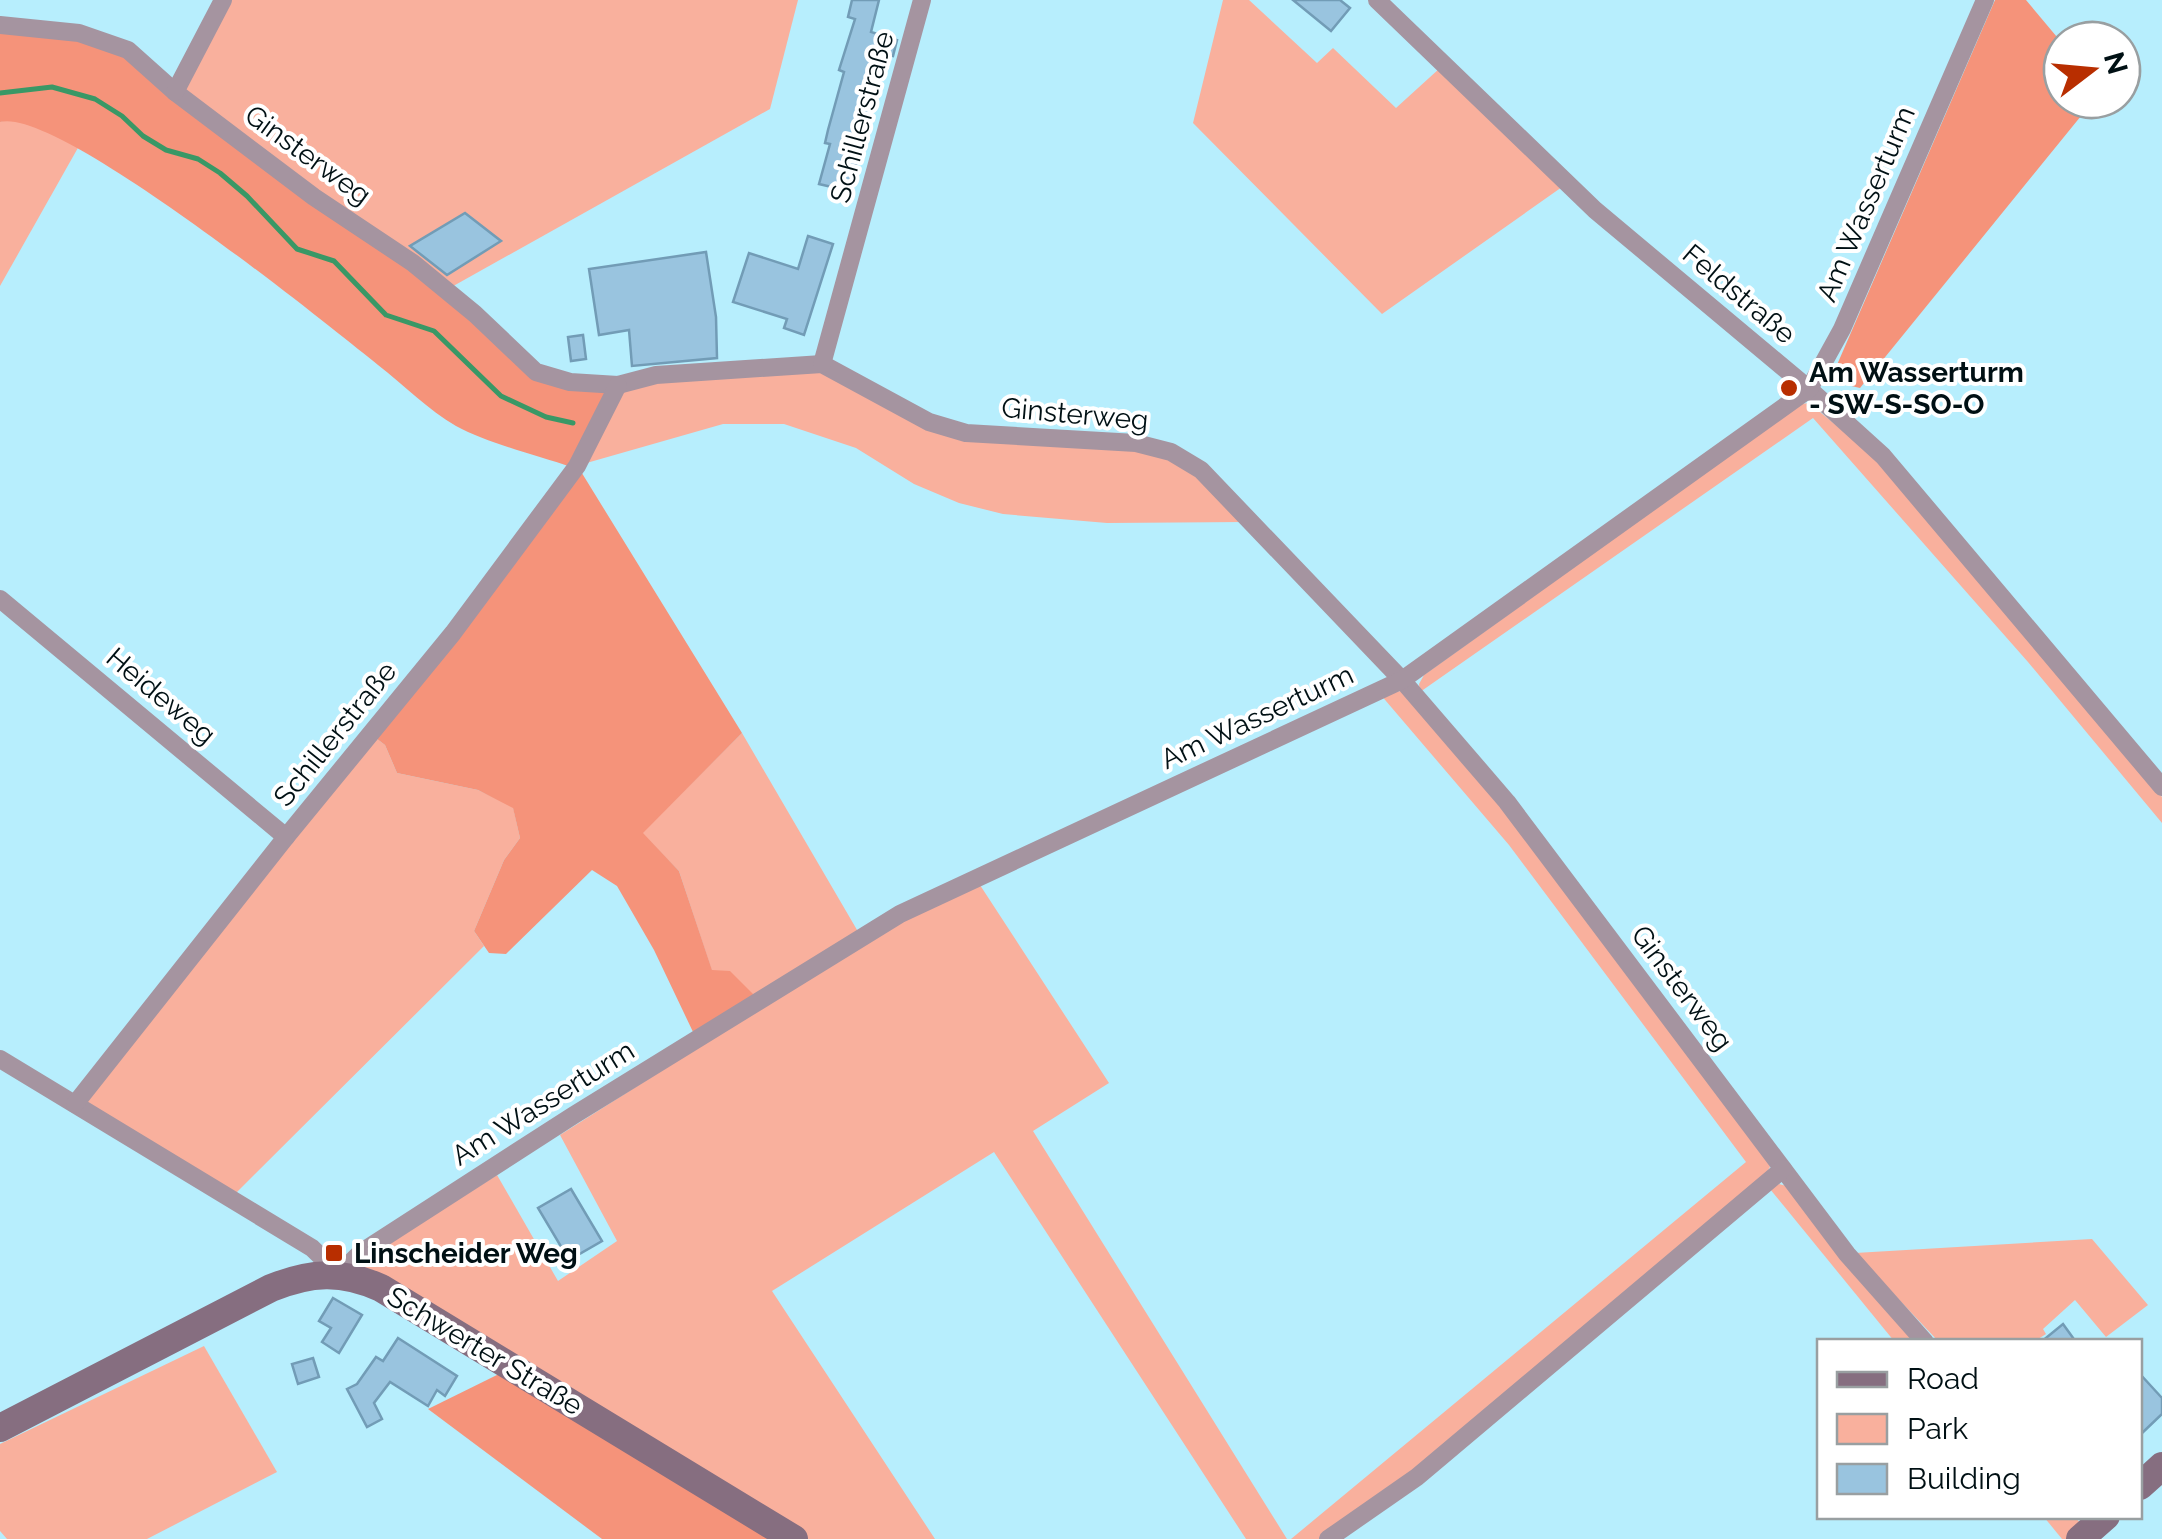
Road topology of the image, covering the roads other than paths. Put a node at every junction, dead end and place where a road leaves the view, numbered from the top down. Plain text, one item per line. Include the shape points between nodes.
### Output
1 (222, 0) edge
2 (922, 0) edge
3 (1377, 0) edge
4 (1985, 0) edge
5 (0, 25) edge
6 (175, 92) junction
7 (822, 364) junction
8 (618, 385) junction
9 (1809, 389) junction
10 (0, 599) edge
11 (1402, 680) junction
12 (2162, 786) edge
13 (286, 836) junction
14 (0, 1059) edge
15 (75, 1104) junction
16 (1782, 1169) junction
17 (339, 1274) junction
18 (1922, 1339) edge
19 (0, 1428) edge
20 (2162, 1466) edge
21 (2142, 1484) edge
22 (794, 1539) edge
23 (1328, 1539) edge

1 - 6 street
2 - 7 street, Schillerstraße
3 - 9 street, Feldstraße via 1596,210
4 - 9 street, Am Wasserturm via 1842,329
5 - 6 street, Ginsterweg via 79,33 128,50
6 - 8 street, Ginsterweg via 413,263 536,372
7 - 8 street, Ginsterweg via 656,375
7 - 11 street, Ginsterweg via 929,422 966,433 1171,452 1202,470
8 - 13 street, Schillerstraße via 577,466 453,633
9 - 11 street, Am Wasserturm
9 - 12 street, Feldstraße via 1883,456
10 - 13 street, Heideweg
11 - 16 street, Ginsterweg via 1507,802
11 - 17 street, Am Wasserturm via 900,914 541,1136 360,1253
13 - 15 street, Schillerstraße
14 - 15 street
15 - 17 street via 312,1248
16 - 18 street, Ginsterweg
16 - 23 street via 1417,1476
17 - 19 main road, Schwerter Straße via 271,1288
17 - 22 main road, Schwerter Straße via 381,1288
20 - 21 main road

